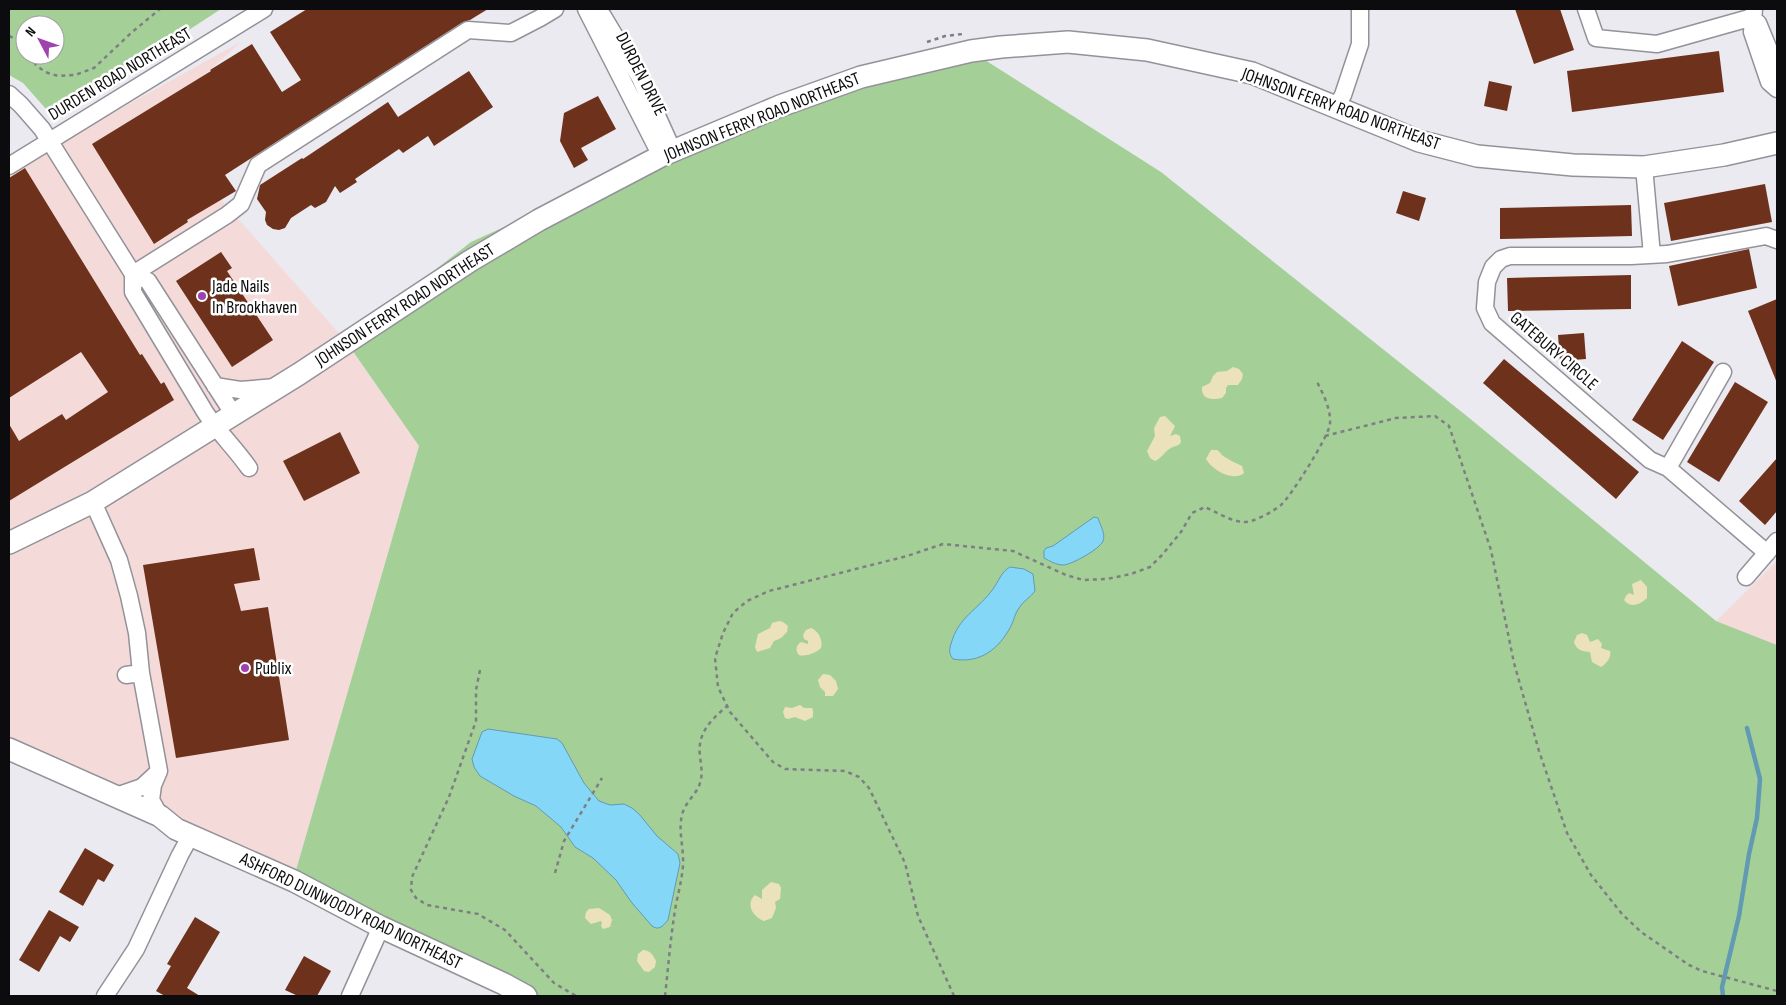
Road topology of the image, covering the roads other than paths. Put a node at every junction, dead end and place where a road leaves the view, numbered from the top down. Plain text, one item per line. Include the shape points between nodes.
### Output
1 (264, 9) edge
2 (555, 9) edge
3 (586, 9) edge
4 (596, 9) edge
5 (1360, 9) edge
6 (1586, 9) edge
7 (1753, 13) edge
8 (1771, 64) edge
9 (1777, 88) edge
10 (9, 94) edge
11 (1336, 107) junction
12 (48, 141) junction
13 (1777, 143) edge
14 (667, 154) junction
15 (9, 166) edge
16 (1644, 167) junction
17 (1777, 240) edge
18 (1652, 255) junction
19 (133, 274) junction
20 (1723, 372) dead end
21 (215, 386) junction
22 (280, 386) junction
23 (234, 416) junction
24 (215, 427) junction
25 (249, 468) dead end
26 (1668, 468) junction
27 (93, 502) junction
28 (9, 543) edge
29 (1772, 547) edge
30 (1746, 577) dead end
31 (9, 749) edge
32 (9, 760) edge
33 (158, 772) junction
34 (116, 796) junction
35 (175, 827) junction
36 (381, 927) junction
37 (105, 996) edge
38 (350, 996) edge
39 (526, 996) edge

1 - 12 street, DURDEN ROAD NORTHEAST
2 - 19 street via 511,33 468,30 258,166 240,204 227,216
3 - 14 street, DURDEN DRIVE
4 - 14 street, DURDEN DRIVE via 604,16 640,78
5 - 11 street via 1360,44
6 - 7 street via 1596,38 1657,44
7 - 8 street via 1752,32
8 - 9 street via 1769,82
10 - 12 street via 42,129
11 - 14 main road, JOHNSON FERRY ROAD NORTHEAST via 1252,73 1147,50 1068,42 971,51 861,77 780,106
11 - 16 main road, JOHNSON FERRY ROAD NORTHEAST via 1418,141 1477,156 1573,165
12 - 15 street, DURDEN ROAD NORTHEAST
12 - 19 street
13 - 16 main road, JOHNSON FERRY ROAD NORTHEAST
14 - 22 main road, JOHNSON FERRY ROAD NORTHEAST via 539,220 470,261
16 - 18 street
17 - 18 street, GATEBURY CIRCLE via 1766,236
18 - 26 street, GATEBURY CIRCLE via 1510,256 1500,259 1487,282 1485,308 1492,323 1650,460
19 - 21 street via 148,282
19 - 24 street via 133,292
20 - 26 street
21 - 22 street via 240,390
21 - 23 street
22 - 23 main road, JOHNSON FERRY ROAD NORTHEAST
23 - 24 main road, JOHNSON FERRY ROAD NORTHEAST
24 - 25 street
24 - 27 main road, JOHNSON FERRY ROAD NORTHEAST
26 - 29 street, GATEBURY CIRCLE
27 - 28 main road, JOHNSON FERRY ROAD NORTHEAST
27 - 33 street via 119,560 137,633 134,674
29 - 30 street, GATEBURY CIRCLE
31 - 34 main road, ASHFORD DUNWOODY ROAD NORTHEAST
32 - 35 main road, ASHFORD DUNWOODY ROAD NORTHEAST via 153,829
33 - 34 street via 142,788
33 - 35 street via 151,800
34 - 35 main road, ASHFORD DUNWOODY ROAD NORTHEAST
35 - 36 main road, ASHFORD DUNWOODY ROAD NORTHEAST via 294,881
35 - 37 street via 180,855 136,949
36 - 38 street
36 - 39 main road, ASHFORD DUNWOODY ROAD NORTHEAST

